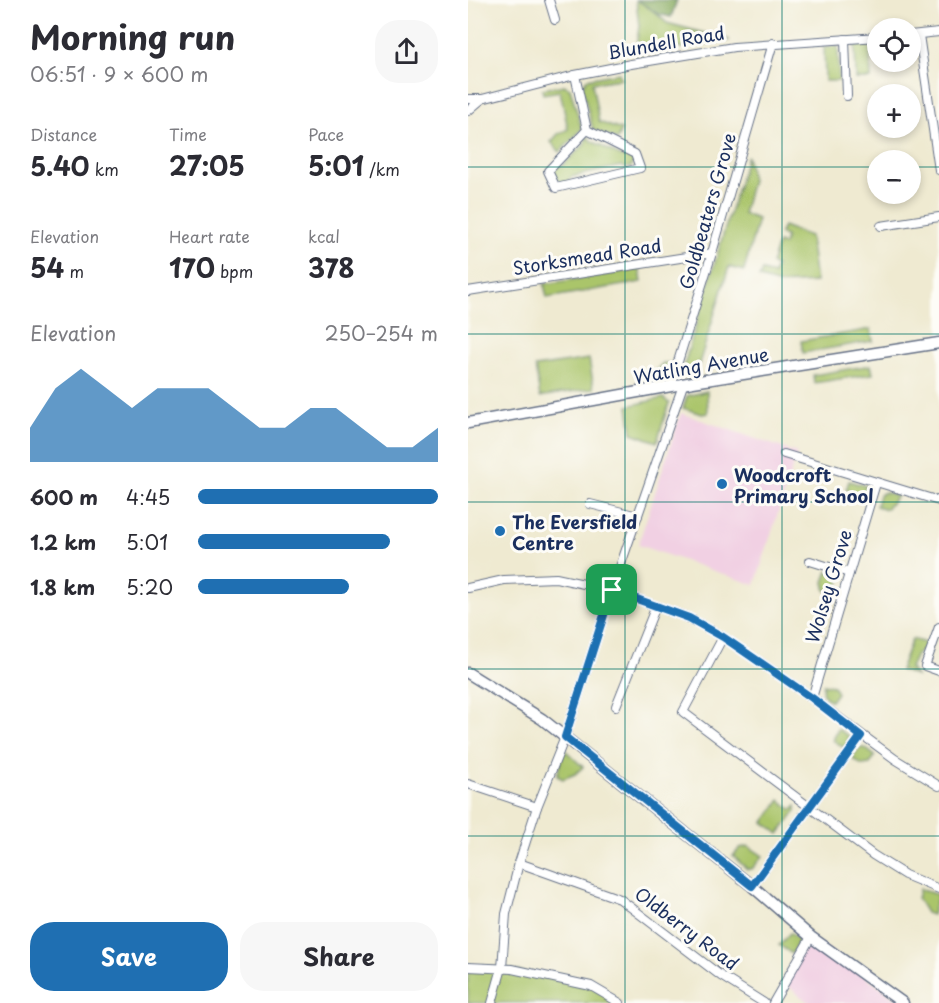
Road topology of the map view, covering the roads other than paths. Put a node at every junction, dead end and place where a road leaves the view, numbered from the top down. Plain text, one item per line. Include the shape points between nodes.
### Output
1 (549, 0) edge
2 (555, 20) dead end
3 (939, 32) edge
4 (921, 34) edge
5 (867, 38) edge
6 (845, 39) junction
7 (773, 43) junction
8 (921, 72) edge
9 (575, 75) junction
10 (847, 96) dead end
11 (468, 99) edge
12 (482, 99) junction
13 (468, 111) edge
14 (587, 130) junction
15 (939, 170) edge
16 (939, 217) edge
17 (880, 226) dead end
18 (712, 253) junction
19 (468, 291) edge
20 (939, 343) edge
21 (683, 385) junction
22 (670, 387) junction
23 (468, 423) edge
24 (784, 454) dead end
25 (876, 483) junction
26 (939, 501) edge
27 (590, 504) dead end
28 (638, 516) junction
29 (810, 561) dead end
30 (849, 573) junction
31 (468, 588) edge
32 (612, 590) junction
33 (656, 606) junction
34 (939, 627) edge
35 (723, 637) junction
36 (939, 671) edge
37 (468, 673) edge
38 (812, 698) junction
39 (616, 706) dead end
40 (861, 736) junction
41 (565, 737) junction
42 (468, 784) edge
43 (939, 786) edge
44 (537, 807) junction
45 (810, 807) junction
46 (519, 863) junction
47 (752, 886) junction
48 (939, 889) edge
49 (812, 937) junction
50 (468, 967) edge
51 (502, 968) junction
52 (492, 1003) edge
53 (620, 1003) edge
54 (764, 1003) edge
55 (773, 1003) edge
56 (903, 1003) edge

1 - 2 street
3 - 4 street
5 - 6 street, Blundell Road
6 - 7 street, Blundell Road
6 - 10 street
7 - 9 street, Blundell Road
7 - 18 street, Goldbeaters Grove
8 - 15 street
9 - 12 street, Blundell Road
9 - 14 street
11 - 12 street
12 - 13 street, Blundell Road
14 - 14 street via 635,154 640,168 556,188 548,171
16 - 17 street
18 - 19 street, Storksmead Road
18 - 22 street, Goldbeaters Grove
20 - 21 street, Watling Avenue
21 - 22 street, Watling Avenue
21 - 28 street
22 - 23 street, Watling Avenue
24 - 25 street
25 - 26 street
25 - 30 street, Wolsey Grove
27 - 28 street
28 - 32 street
29 - 30 street
30 - 38 street, Wolsey Grove
31 - 32 street via 504,580 556,578
32 - 33 street
32 - 41 street
33 - 35 street
33 - 39 street
34 - 36 street via 926,666
35 - 38 street
35 - 45 street via 683,712
37 - 41 street
38 - 40 street
40 - 43 street
40 - 45 street
41 - 44 street
41 - 47 street
42 - 44 street
44 - 46 street
45 - 47 street
45 - 48 street via 873,855 905,875
46 - 51 street via 506,914
46 - 54 street, Oldberry Road via 620,899 721,976
47 - 49 street
49 - 55 street
49 - 56 street
50 - 51 street
51 - 52 street
51 - 53 street via 591,986

